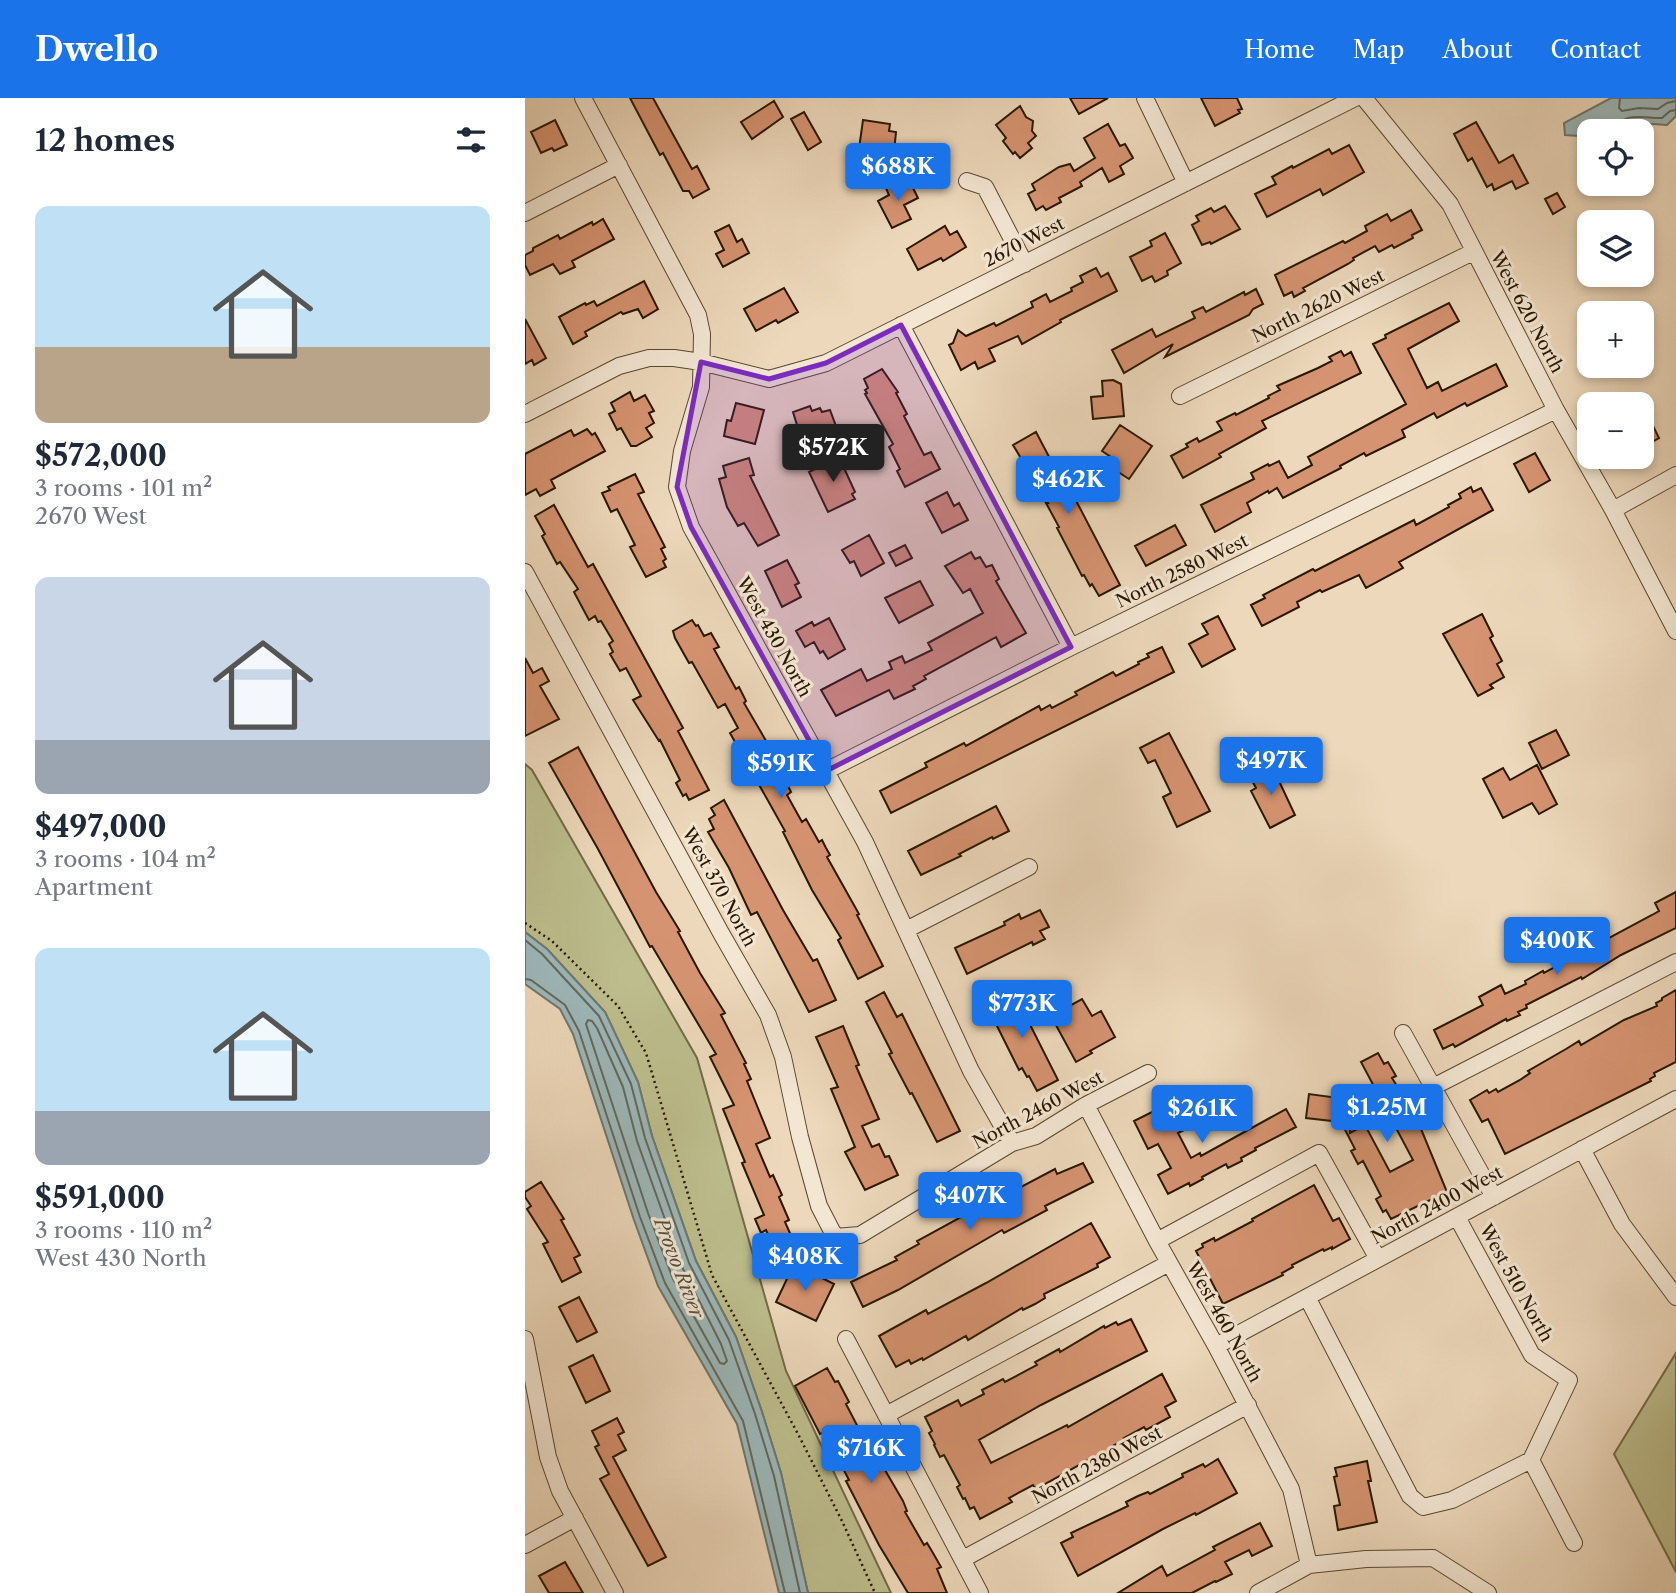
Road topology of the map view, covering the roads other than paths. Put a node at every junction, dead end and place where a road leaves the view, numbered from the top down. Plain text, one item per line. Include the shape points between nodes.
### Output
1 (583, 98) edge
2 (1145, 98) edge
3 (1355, 98) edge
4 (1364, 98) edge
5 (619, 165) junction
6 (967, 181) dead end
7 (1186, 183) junction
8 (525, 213) edge
9 (1473, 251) junction
10 (1025, 264) junction
11 (901, 325) junction
12 (701, 362) junction
13 (1180, 396) dead end
14 (1556, 410) junction
15 (525, 414) edge
16 (1676, 475) edge
17 (1613, 510) junction
18 (525, 572) edge
19 (1676, 631) edge
20 (1071, 648) junction
21 (826, 771) junction
22 (1029, 867) dead end
23 (906, 930) junction
24 (1676, 962) edge
25 (1403, 1033) dead end
26 (1148, 1073) dead end
27 (1435, 1086) junction
28 (1676, 1099) edge
29 (1086, 1105) junction
30 (1012, 1143) junction
31 (1582, 1149) junction
32 (1494, 1197) junction
33 (1457, 1217) junction
34 (835, 1237) joint
35 (1157, 1241) junction
36 (1378, 1259) junction
37 (1169, 1263) junction
38 (1307, 1297) junction
39 (1676, 1297) edge
40 (525, 1339) edge
41 (846, 1339) dead end
42 (1216, 1346) junction
43 (1248, 1405) junction
44 (886, 1415) junction
45 (1531, 1460) junction
46 (575, 1518) junction
47 (1574, 1543) dead end
48 (525, 1545) edge
49 (964, 1559) junction
50 (1309, 1566) junction
51 (615, 1593) edge
52 (980, 1593) edge
53 (1258, 1593) edge
54 (1488, 1593) edge

1 - 5 street, West 430 North
2 - 7 street
3 - 7 street, 2670 West
4 - 9 street, West 620 North via 1450,204
5 - 8 street
5 - 12 street, West 430 North via 698,315
6 - 10 street via 985,187
7 - 10 street, 2670 West
9 - 13 street, North 2620 West
9 - 14 street, West 620 North
10 - 11 street, 2670 West
11 - 12 street, 2670 West via 826,363 769,379
11 - 20 street
12 - 15 street, 2670 West via 649,358 625,365
12 - 21 street, West 430 North via 701,387 682,451 677,487 691,527
14 - 17 street, West 620 North
14 - 20 street, North 2580 West
16 - 17 street
17 - 19 street, West 620 North
18 - 34 street, West 370 North via 768,1015 783,1057 819,1206
20 - 21 street, North 2580 West
21 - 23 street, West 430 North
22 - 23 street
23 - 30 street, West 430 North via 971,1071
24 - 27 street
25 - 27 street
26 - 29 street, North 2460 West
27 - 32 street
28 - 31 street, North 2400 West
29 - 30 street, North 2460 West via 1036,1136
29 - 35 street, West 460 North
30 - 34 street, North 2460 West via 860,1235
31 - 32 street, North 2400 West
31 - 39 street via 1622,1224
32 - 33 street, North 2400 West
33 - 36 street, North 2400 West
33 - 45 street, West 510 North via 1532,1355 1569,1380
35 - 36 street via 1319,1153
35 - 37 street, West 460 North
36 - 38 street, North 2400 West
37 - 42 street, West 460 North
37 - 44 street
38 - 42 street, North 2400 West
38 - 45 street via 1410,1496 1423,1507 1451,1500
40 - 46 street via 548,1457
41 - 44 street
42 - 43 street, West 460 North
43 - 49 street, North 2380 West
43 - 50 street, West 460 North via 1291,1489
44 - 49 street
45 - 47 street
46 - 48 street
46 - 51 street
49 - 52 street
50 - 53 street
50 - 54 street via 1433,1558

